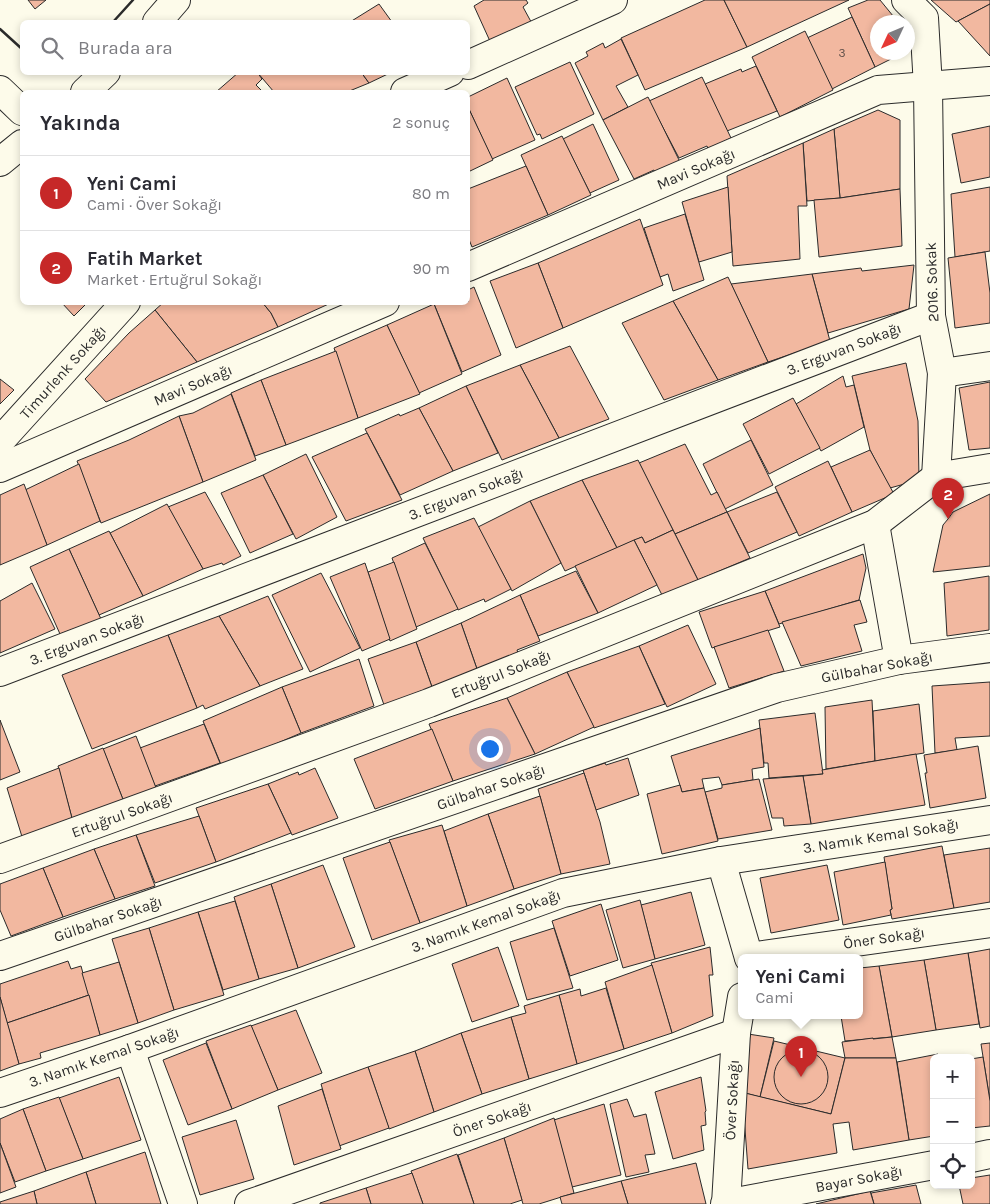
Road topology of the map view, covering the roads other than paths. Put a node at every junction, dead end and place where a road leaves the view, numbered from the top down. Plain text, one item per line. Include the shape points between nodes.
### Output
1 (176, 0) edge
2 (613, 0) edge
3 (906, 0) edge
4 (159, 20) edge
5 (470, 63) edge
6 (103, 75) edge
7 (443, 75) edge
8 (990, 81) edge
9 (928, 87) junction
10 (0, 90) edge
11 (87, 90) edge
12 (409, 90) edge
13 (20, 109) edge
14 (20, 146) edge
15 (0, 162) edge
16 (470, 266) edge
17 (123, 305) edge
18 (378, 305) edge
19 (931, 316) junction
20 (990, 366) edge
21 (942, 373) junction
22 (0, 441) edge
23 (0, 468) edge
24 (990, 468) edge
25 (936, 477) junction
26 (875, 524) junction
27 (990, 648) edge
28 (899, 660) junction
29 (0, 672) edge
30 (990, 820) edge
31 (0, 859) edge
32 (721, 861) junction
33 (990, 922) edge
34 (748, 954) edge
35 (776, 954) edge
36 (0, 956) edge
37 (738, 1019) edge
38 (736, 1033) junction
39 (130, 1049) junction
40 (0, 1093) edge
41 (990, 1154) edge
42 (975, 1157) edge
43 (930, 1166) edge
44 (183, 1204) edge
45 (248, 1204) edge
46 (726, 1204) edge

1 - 4 street
2 - 5 street
3 - 9 street, 2016. Sokak via 924,18
6 - 11 street
7 - 12 street
8 - 9 street, Mavi Sokağı
9 - 16 street, Mavi Sokağı via 878,90
9 - 19 street, 2016. Sokak
10 - 13 street
14 - 15 street
17 - 22 street, Timurlenk Sokağı
18 - 23 street, Mavi Sokağı
19 - 21 street, 2016. Sokak
19 - 29 street, 3. Erguvan Sokağı
20 - 21 street
21 - 25 street, 2016. Sokak
24 - 25 street, Ertuğrul Sokağı
25 - 26 street, Ertuğrul Sokağı
26 - 28 street
26 - 31 street, Ertuğrul Sokağı via 429,703
27 - 28 street, Gülbahar Sokağı
28 - 36 street, Gülbahar Sokağı via 777,688
30 - 32 street, 3. Namık Kemal Sokağı
32 - 34 street
32 - 39 street, 3. Namık Kemal Sokağı via 563,893
33 - 35 street, Öner Sokağı
37 - 38 street, Över Sokağı
38 - 45 street, Öner Sokağı
38 - 46 street, Över Sokağı
39 - 40 street, 3. Namık Kemal Sokağı
39 - 44 street
41 - 42 street
43 - 46 street, Bayar Sokağı

